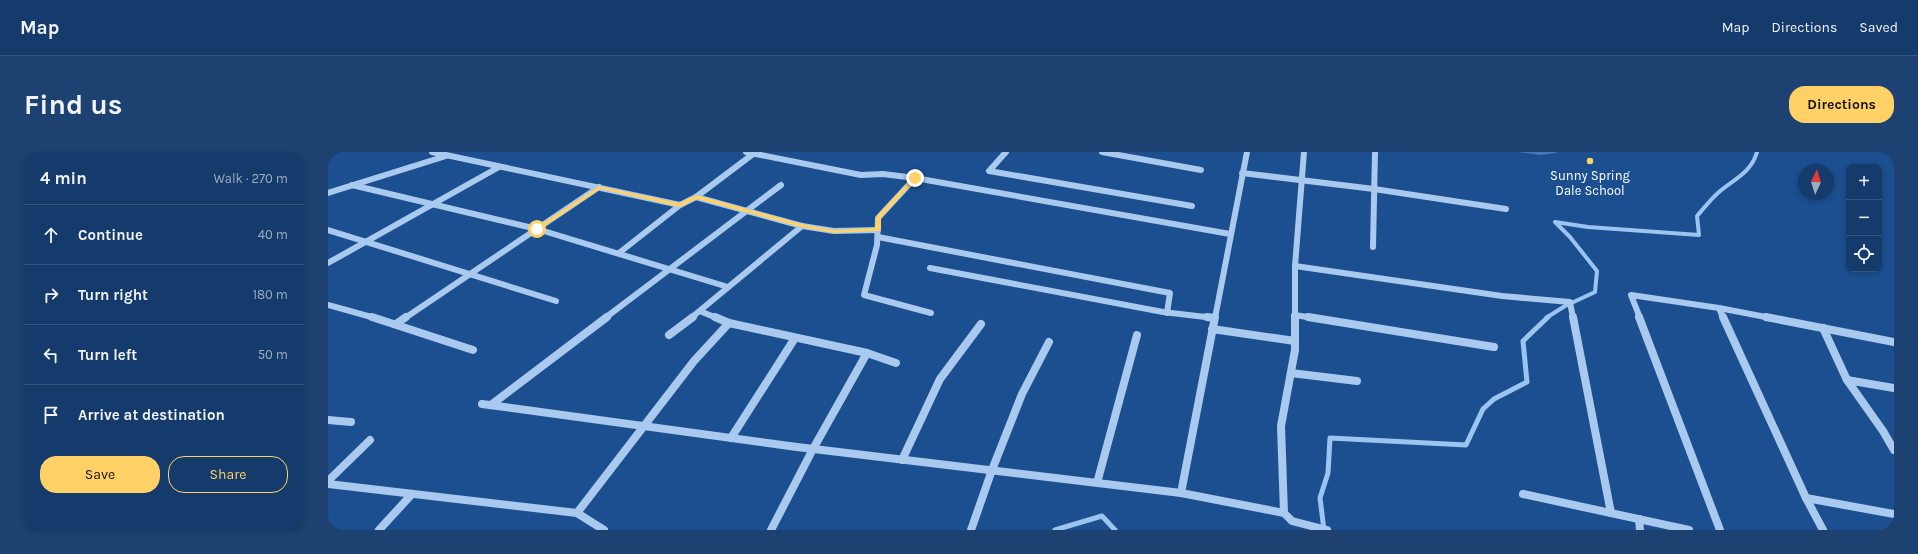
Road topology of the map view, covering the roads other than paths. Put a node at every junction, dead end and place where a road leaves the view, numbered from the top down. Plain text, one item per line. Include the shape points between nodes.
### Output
1 (432, 152) edge
2 (746, 152) edge
3 (1006, 152) edge
4 (1102, 152) edge
5 (1247, 152) edge
6 (1304, 152) edge
7 (1375, 152) edge
8 (753, 154) junction
9 (446, 156) junction
10 (499, 167) junction
11 (1201, 170) dead end
12 (1242, 173) junction
13 (915, 178) junction
14 (1302, 180) junction
15 (352, 185) junction
16 (781, 185) dead end
17 (599, 187) junction
18 (1374, 189) junction
19 (328, 193) edge
20 (696, 197) junction
21 (432, 204) junction
22 (680, 205) junction
23 (1192, 206) dead end
24 (1506, 209) dead end
25 (748, 211) junction
26 (802, 226) junction
27 (537, 229) junction
28 (328, 230) edge
29 (878, 230) junction
30 (1230, 234) junction
31 (878, 237) junction
32 (364, 242) junction
33 (1373, 247) dead end
34 (619, 253) junction
35 (328, 263) edge
36 (1295, 266) junction
37 (930, 268) dead end
38 (671, 270) junction
39 (470, 274) junction
40 (728, 287) junction
41 (556, 301) dead end
42 (328, 305) edge
43 (1719, 308) junction
44 (702, 312) junction
45 (932, 313) dead end
46 (1167, 313) junction
47 (1294, 315) junction
48 (1214, 318) junction
49 (730, 323) junction
50 (396, 324) junction
51 (981, 324) dead end
52 (1823, 328) junction
53 (1212, 329) junction
54 (669, 335) dead end
55 (1137, 336) dead end
56 (795, 338) junction
57 (1295, 341) junction
58 (1049, 342) dead end
59 (1894, 342) edge
60 (1494, 347) dead end
61 (473, 350) dead end
62 (868, 352) junction
63 (896, 363) dead end
64 (1291, 373) junction
65 (1847, 380) junction
66 (1358, 381) dead end
67 (1894, 388) edge
68 (482, 404) dead end
69 (492, 405) junction
70 (328, 420) edge
71 (350, 422) dead end
72 (643, 426) junction
73 (731, 438) junction
74 (370, 440) dead end
75 (813, 449) junction
76 (1894, 450) edge
77 (902, 460) junction
78 (992, 470) junction
79 (328, 482) edge
80 (1097, 483) junction
81 (1181, 493) junction
82 (412, 494) junction
83 (1523, 494) dead end
84 (1806, 498) junction
85 (577, 513) junction
86 (1284, 513) junction
87 (1611, 513) junction
88 (1894, 514) edge
89 (1639, 519) junction
90 (379, 530) edge
91 (604, 530) edge
92 (771, 530) edge
93 (971, 530) edge
94 (1327, 530) edge
95 (1640, 530) edge
96 (1689, 530) edge
97 (1720, 530) edge
98 (1823, 530) edge

1 - 9 street
2 - 8 street
3 - 23 street via 989,171
4 - 11 street
5 - 12 street
6 - 14 street
7 - 18 street
8 - 13 street via 861,175 883,174
8 - 20 street
9 - 10 street
9 - 15 street
10 - 17 street
10 - 21 street
12 - 14 street
12 - 30 street
13 - 29 street via 878,218
13 - 30 street
14 - 18 street
14 - 36 street
15 - 19 street
15 - 21 street
16 - 25 street
17 - 22 street
17 - 27 street
18 - 24 street
18 - 33 street
20 - 22 street
20 - 25 street
21 - 27 street
21 - 32 street
22 - 34 street
25 - 26 street
25 - 38 street
26 - 29 street via 834,231
26 - 40 street
27 - 34 street
27 - 39 street
28 - 32 street
29 - 31 street
30 - 48 street
31 - 45 street via 864,295
31 - 46 street via 1170,293
32 - 35 street
32 - 39 street
34 - 38 street
36 - 47 street
36 - 87 street via 1502,296 1570,302
37 - 46 street
38 - 40 street
38 - 69 street
39 - 41 street
39 - 50 street
40 - 44 street
42 - 50 street
43 - 52 street
43 - 84 street
43 - 97 street via 1631,295
44 - 49 street
44 - 54 street
46 - 48 street
47 - 57 street
47 - 60 street
48 - 53 street
49 - 56 street
49 - 72 street via 694,361
50 - 61 street
51 - 77 street via 940,379
52 - 59 street
52 - 65 street
53 - 57 street
53 - 81 street
55 - 80 street
56 - 62 street
56 - 73 street
57 - 64 street
58 - 78 street via 1022,394
62 - 63 street
62 - 75 street
64 - 66 street
64 - 86 street via 1281,426
65 - 67 street
65 - 76 street
68 - 69 street
69 - 72 street
70 - 71 street
72 - 73 street
72 - 85 street
73 - 75 street
74 - 79 street
75 - 77 street
75 - 92 street
77 - 78 street
78 - 80 street
78 - 93 street
79 - 82 street
80 - 81 street
81 - 86 street
82 - 85 street
82 - 90 street
83 - 87 street
84 - 88 street
84 - 98 street
85 - 91 street
86 - 94 street via 1292,521
87 - 89 street
89 - 95 street
89 - 96 street

